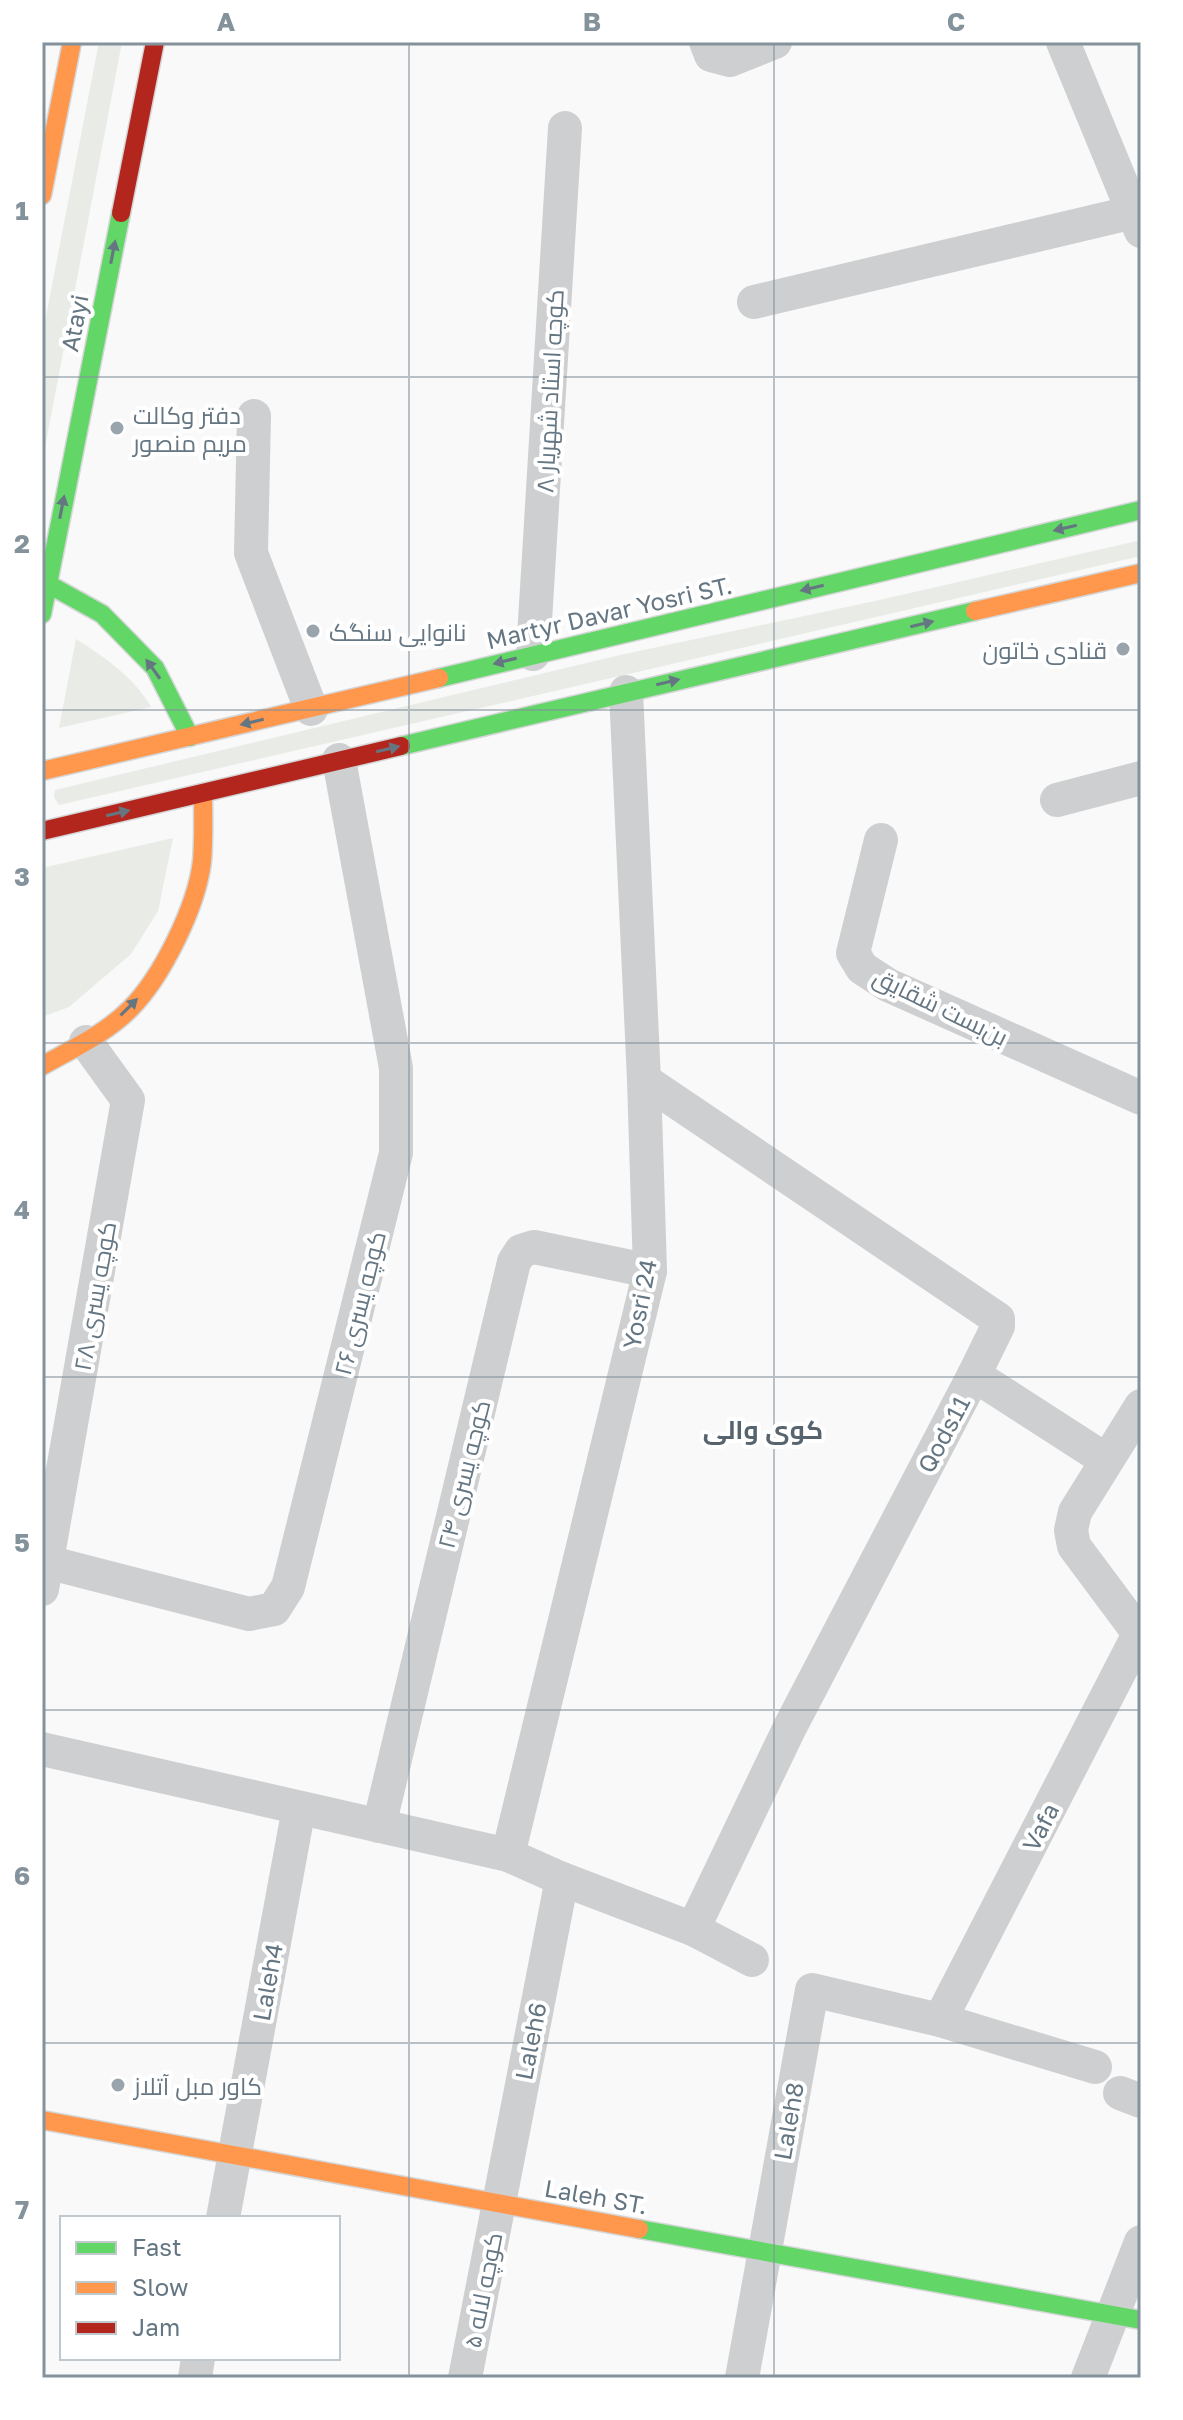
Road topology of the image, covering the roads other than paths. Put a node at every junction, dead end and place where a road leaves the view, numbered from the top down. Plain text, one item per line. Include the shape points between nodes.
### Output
1 (72, 42) edge
2 (155, 42) edge
3 (706, 42) edge
4 (775, 42) edge
5 (1063, 42) edge
6 (565, 128) dead end
7 (42, 195) edge
8 (1138, 222) edge
9 (754, 302) dead end
10 (254, 416) dead end
11 (1141, 510) edge
12 (1141, 573) edge
13 (48, 584) junction
14 (42, 614) edge
15 (533, 654) junction
16 (626, 692) junction
17 (311, 709) junction
18 (190, 737) junction
19 (339, 760) junction
20 (42, 771) edge
21 (1141, 778) edge
22 (203, 793) junction
23 (1057, 800) dead end
24 (42, 831) edge
25 (881, 840) dead end
26 (86, 1042) junction
27 (42, 1066) edge
28 (644, 1080) junction
29 (1141, 1098) edge
30 (650, 1271) junction
31 (974, 1375) junction
32 (1141, 1406) edge
33 (1106, 1460) junction
34 (44, 1576) edge
35 (1140, 1635) edge
36 (42, 1749) edge
37 (299, 1808) junction
38 (379, 1826) junction
39 (508, 1855) junction
40 (562, 1879) junction
41 (693, 1929) junction
42 (752, 1960) dead end
43 (940, 2020) junction
44 (1095, 2067) dead end
45 (42, 2120) edge
46 (235, 2155) junction
47 (498, 2202) junction
48 (223, 2216) edge
49 (1141, 2242) edge
50 (764, 2251) junction
51 (1128, 2318) edge
52 (465, 2378) edge
53 (742, 2378) edge
54 (1088, 2378) edge

1 - 7 main road
13 -> 2 main road, Atayi
3 - 4 street via 711,55 730,60
5 - 8 street
6 - 15 street, کوچه استاد شهریار ۸
8 - 9 street
10 - 17 street via 251,553
11 -> 15 main road, Martyr Davar Yosri ST.
16 -> 12 main road
13 - 14 main road, Atayi
18 -> 13 main road via 155,668 102,614
15 -> 17 main road, Martyr Davar Yosri ST.
19 -> 16 main road
16 - 28 street, Yosri 24
17 -> 18 main road, Martyr Davar Yosri ST.
18 - 20 main road, Martyr Davar Yosri ST.
19 - 22 main road
19 - 34 street, کوچه یسری ۲۶ via 396,1068 396,1153 288,1587 274,1609 249,1614
21 - 23 street
24 -> 22 main road
26 -> 22 main road via 138,998 183,929 202,863
25 - 29 street, بن‌بست شقایق via 853,953 862,968 888,985
26 - 27 main road
26 - 34 street, کوچه یسری ۲۸ via 128,1100
28 - 30 street, Yosri 24
28 - 31 street, Qods11 via 998,1319
30 - 38 street, کوچه یسری ۲۴ via 534,1247 521,1251 514,1262
30 - 39 street, Yosri 24
31 - 33 street
31 - 41 street, Qods11 via 790,1727
32 - 33 street, Vafa
33 - 35 street, Vafa via 1075,1512 1074,1546
35 - 43 street, Vafa
36 - 37 street
37 - 38 street
37 - 46 street, Laleh4
38 - 39 street
39 - 40 street
40 - 41 street
40 - 47 street, Laleh6
41 - 42 street
43 - 44 street
43 - 50 street, Laleh8 via 812,1990
45 - 46 main road, Laleh ST.
46 - 47 main road, Laleh ST.
46 - 48 street, Laleh4
47 - 50 main road, Laleh ST.
47 - 52 street, کوچه لاله ۵
49 - 51 street
50 - 51 main road, Laleh ST.
50 - 53 street, Laleh8
51 - 54 street

